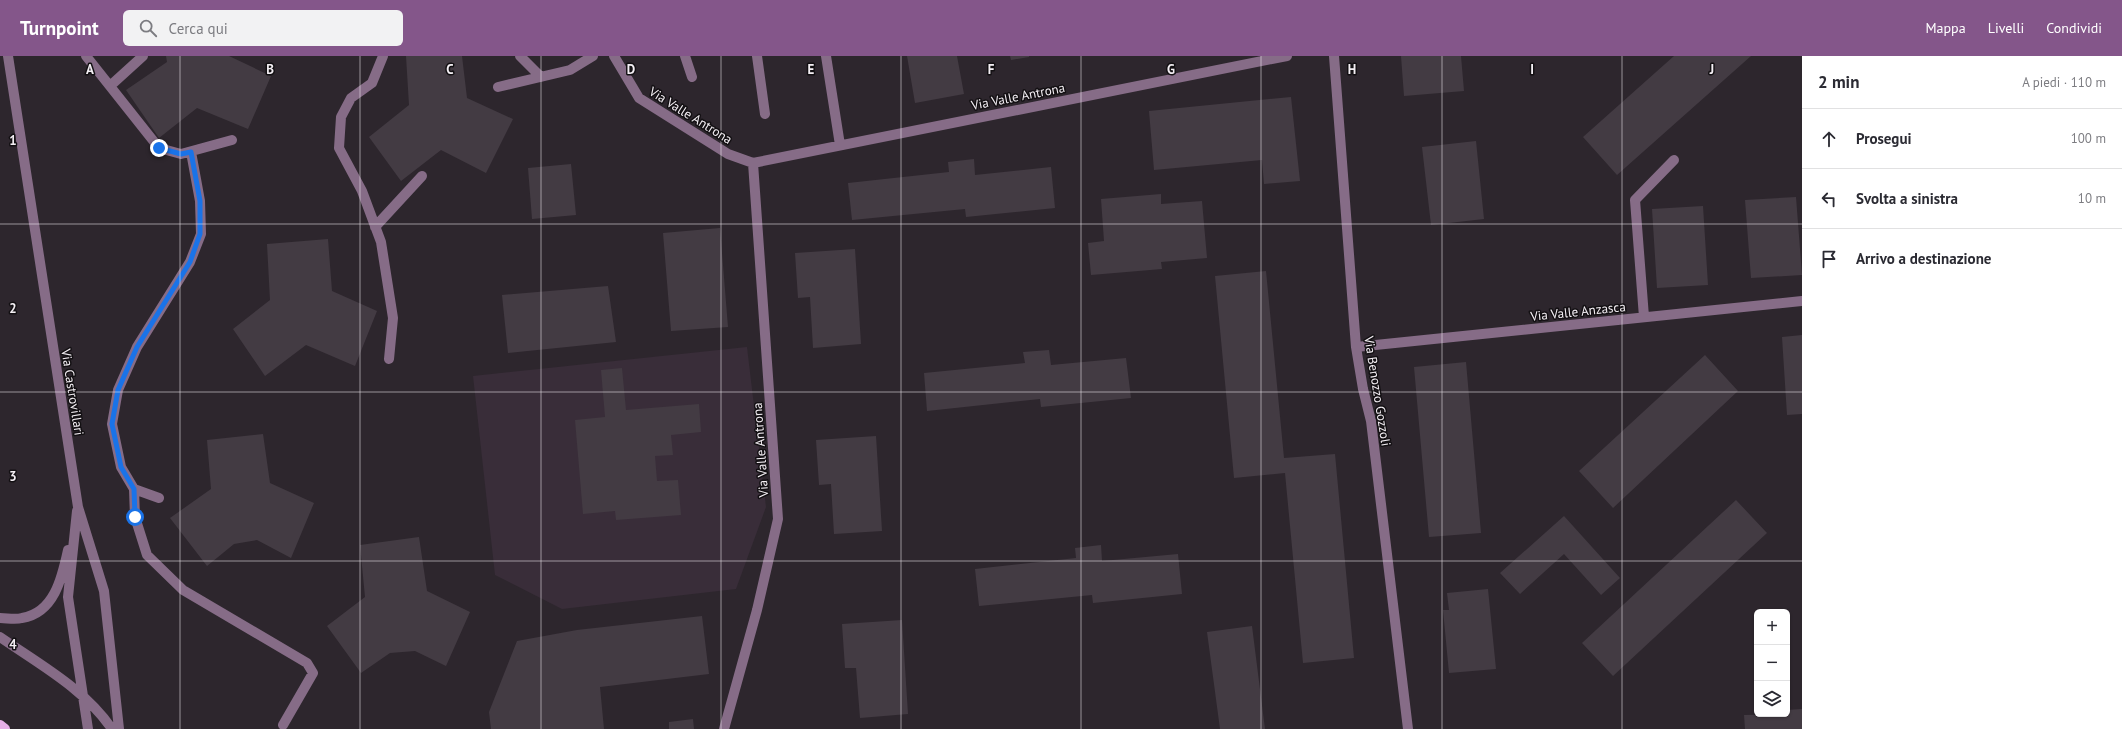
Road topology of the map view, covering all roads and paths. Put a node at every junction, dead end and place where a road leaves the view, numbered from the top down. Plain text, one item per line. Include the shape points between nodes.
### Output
1 (8, 56) edge
2 (86, 56) edge
3 (143, 56) edge
4 (383, 56) edge
5 (520, 56) edge
6 (593, 56) edge
7 (614, 56) edge
8 (685, 56) edge
9 (757, 56) edge
10 (826, 56) edge
11 (1287, 56) edge
12 (1334, 56) edge
13 (541, 77) junction
14 (692, 77) dead end
15 (110, 86) junction
16 (498, 87) dead end
17 (765, 114) dead end
18 (232, 140) dead end
19 (840, 145) junction
20 (191, 152) junction
21 (1674, 160) dead end
22 (753, 164) junction
23 (422, 176) dead end
24 (375, 227) junction
25 (1802, 301) edge
26 (1644, 317) junction
27 (1356, 347) junction
28 (389, 359) dead end
29 (134, 489) junction
30 (159, 498) dead end
31 (78, 507) junction
32 (0, 618) edge
33 (0, 637) edge
34 (82, 695) junction
35 (0, 725) edge
36 (283, 725) dead end
37 (5, 729) edge
38 (88, 729) edge
39 (112, 729) edge
40 (120, 729) edge
41 (724, 729) edge
42 (1408, 729) edge

1 - 31 street, Via Castrovillari
2 - 15 street
3 - 15 street
4 - 24 street via 372,83 351,98 341,117 339,148 362,191
5 - 13 street
6 - 13 street via 570,70
7 - 22 street, Via Valle Antrona via 639,98 728,154
8 - 14 street
9 - 17 street
10 - 19 street
11 - 19 street, Via Valle Antrona
12 - 27 street, Via Benozzo Gozzoli
13 - 16 street
15 - 20 street via 159,148 181,154
18 - 20 street
19 - 22 street, Via Valle Antrona
20 - 29 street via 200,201 200,234 190,262 137,347 118,390 112,424 121,467
21 - 26 street via 1635,200
22 - 41 street, Via Valle Antrona via 778,519 757,610
23 - 24 street
24 - 28 street via 381,242 393,318
25 - 26 street, Via Valle Anzasca
26 - 27 street, Via Valle Anzasca
27 - 42 street, Via Benozzo Gozzoli via 1371,421
29 - 30 street
29 - 36 street via 135,517 147,555 183,590 307,663 313,673
31 - 32 street via 57,590 43,610 22,618
31 - 34 street via 68,596
31 - 40 street, Via Castrovillari via 104,591
33 - 34 street
34 - 38 street
34 - 39 street
35 - 37 main road

